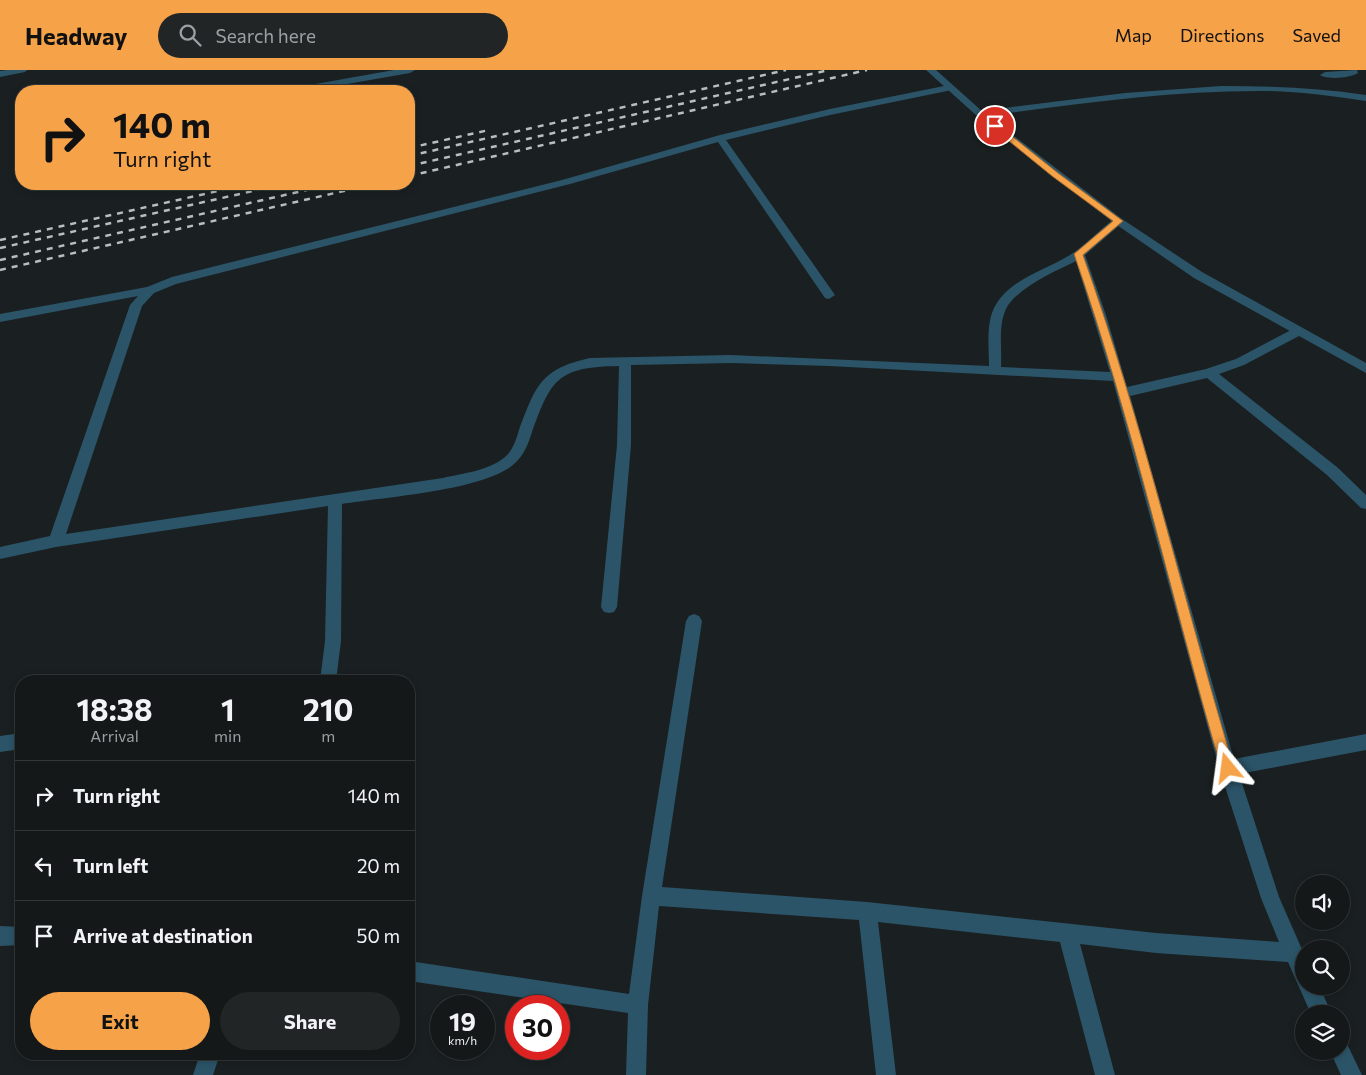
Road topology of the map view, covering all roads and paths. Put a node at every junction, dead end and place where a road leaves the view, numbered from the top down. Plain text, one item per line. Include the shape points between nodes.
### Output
1 (22, 70) edge
2 (410, 70) edge
3 (931, 70) edge
4 (1352, 70) edge
5 (0, 74) edge
6 (1325, 75) dead end
7 (326, 85) edge
8 (949, 88) junction
9 (1366, 98) edge
10 (980, 114) junction
11 (720, 138) junction
12 (1118, 221) junction
13 (1079, 254) junction
14 (150, 290) junction
15 (829, 295) dead end
16 (0, 318) edge
17 (1297, 332) junction
18 (625, 362) junction
19 (1366, 369) edge
20 (995, 371) junction
21 (1209, 373) junction
22 (1120, 385) junction
23 (335, 499) junction
24 (1366, 504) edge
25 (56, 542) junction
26 (0, 553) edge
27 (609, 607) dead end
28 (694, 620) dead end
29 (329, 675) edge
30 (1366, 742) edge
31 (15, 743) edge
32 (0, 744) edge
33 (1228, 768) junction
34 (652, 896) junction
35 (867, 910) junction
36 (1067, 933) junction
37 (0, 936) edge
38 (15, 936) edge
39 (1292, 953) junction
40 (1295, 959) edge
41 (415, 972) edge
42 (638, 1005) junction
43 (208, 1060) edge
44 (1344, 1060) edge
45 (203, 1075) edge
46 (636, 1075) edge
47 (886, 1075) edge
48 (1105, 1075) edge
49 (1352, 1075) edge

1 - 5 street
2 - 7 street
3 - 8 street
4 - 6 street via 1353,73
8 - 10 street
8 - 11 street
9 - 10 street via 1314,90 1222,88
10 - 12 street
11 - 14 street via 566,182 172,281
11 - 15 street
12 - 13 street
12 - 17 street via 1198,275
13 - 20 street via 1006,298 996,321
13 - 22 street
14 - 16 street
14 - 25 street via 136,305
17 - 19 street
17 - 21 street via 1240,362
18 - 20 street via 741,360
18 - 23 street via 590,362 557,373 546,383 518,453 505,464 485,473 443,483
18 - 27 street via 624,446
20 - 22 street
21 - 22 street
21 - 24 street via 1332,471
22 - 33 street
23 - 25 street
23 - 29 street via 333,640
25 - 26 street
28 - 34 street
30 - 33 street
31 - 32 street
33 - 39 street
34 - 35 street
34 - 42 street
35 - 36 street
35 - 47 street
36 - 39 street
36 - 48 street
37 - 38 street
39 - 40 street
41 - 42 street
42 - 46 street
43 - 45 street
44 - 49 street

